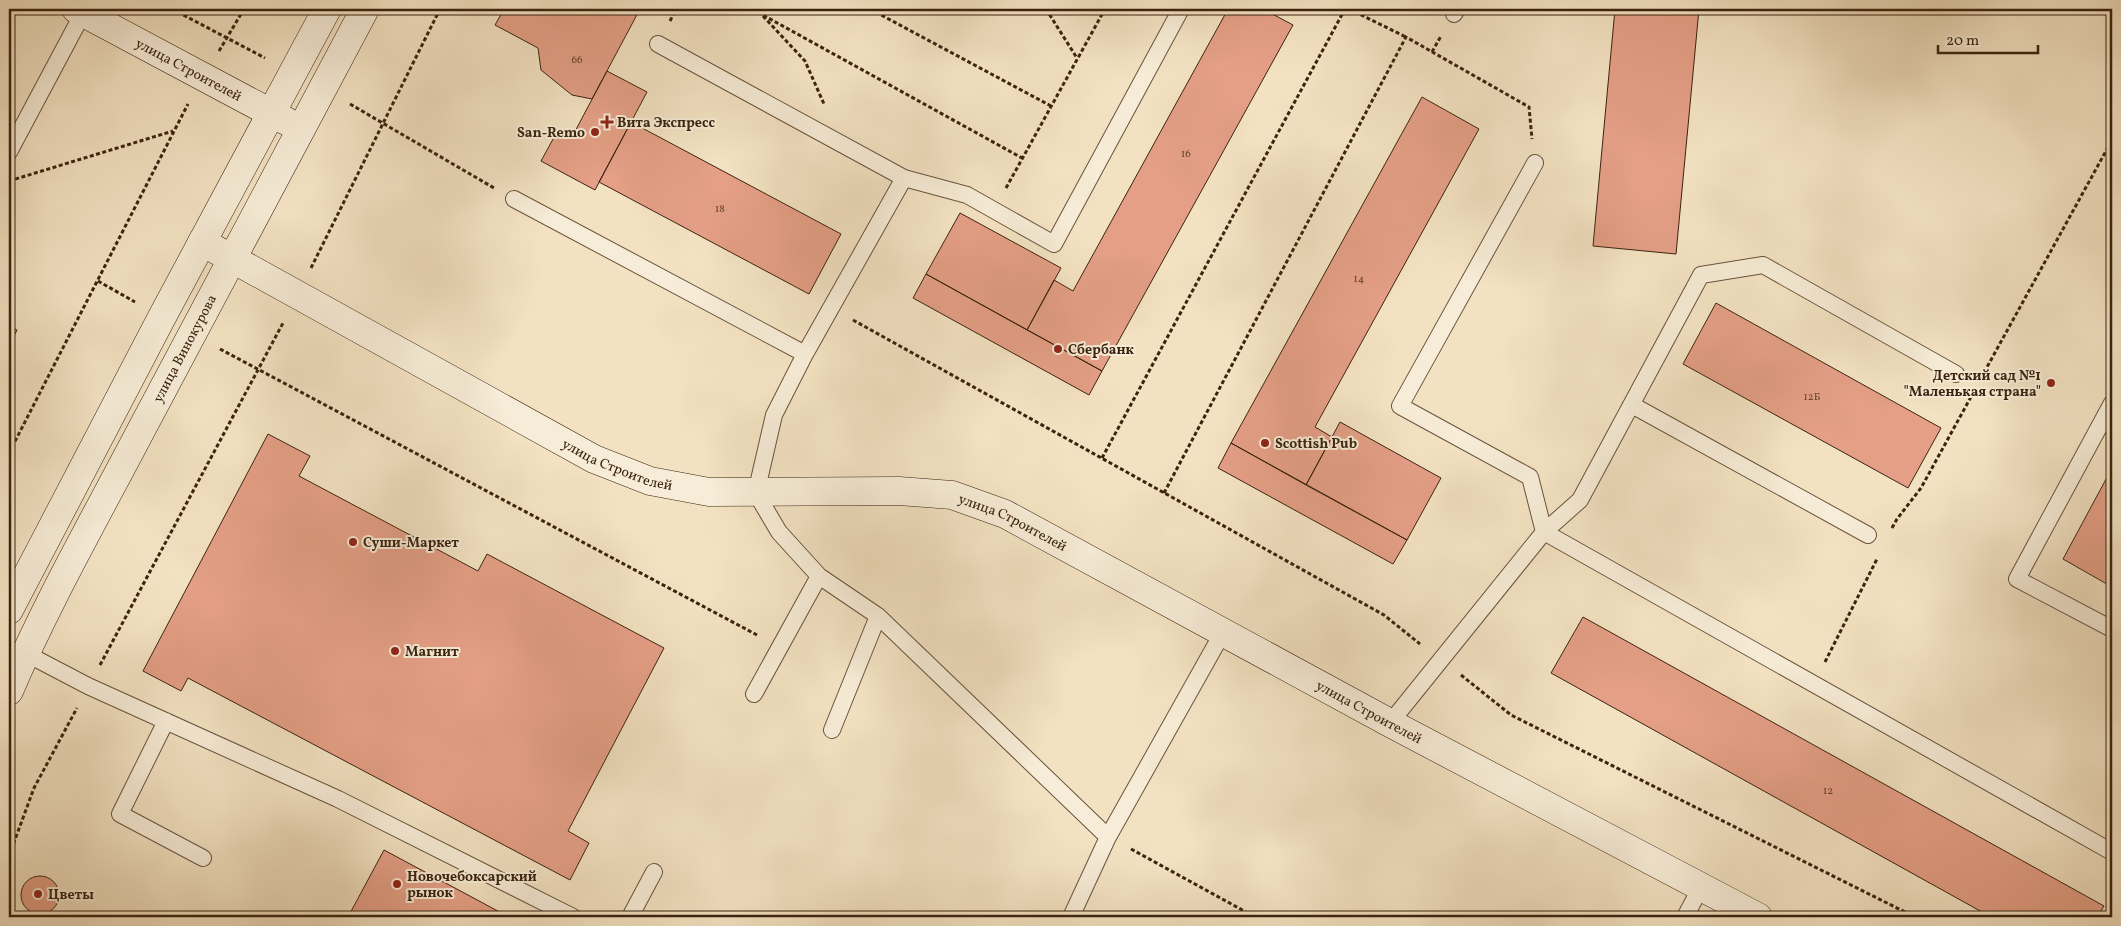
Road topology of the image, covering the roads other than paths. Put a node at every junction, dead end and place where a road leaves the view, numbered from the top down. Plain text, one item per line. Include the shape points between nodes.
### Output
1 (327, 9) edge
2 (365, 9) edge
3 (1181, 9) edge
4 (79, 11) edge
5 (658, 44) dead end
6 (271, 113) junction
7 (300, 129) junction
8 (10, 148) edge
9 (1535, 163) road end
10 (904, 178) junction
11 (514, 199) road end
12 (202, 242) junction
13 (232, 257) junction
14 (805, 354) junction
15 (1956, 374) dead end
16 (2112, 403) edge
17 (1632, 405) junction
18 (756, 493) junction
19 (1544, 532) junction
20 (1868, 535) dead end
21 (819, 576) junction
22 (9, 610) edge
23 (878, 616) junction
24 (2112, 629) edge
25 (1223, 632) junction
26 (25, 653) junction
27 (9, 691) edge
28 (754, 694) dead end
29 (166, 721) junction
30 (1390, 722) junction
31 (832, 730) dead end
32 (1108, 837) junction
33 (2112, 852) edge
34 (203, 858) dead end
35 (654, 872) dead end
36 (1701, 887) junction
37 (573, 917) edge
38 (630, 917) edge
39 (1071, 917) edge
40 (1685, 917) edge
41 (1758, 917) edge

1 - 6 street
2 - 7 street, улица Винокурова
3 - 10 lane via 1054,244 967,195
4 - 6 street, улица Строителей
4 - 8 lane
5 - 10 lane
6 - 7 street, улица Строителей
6 - 12 street
7 - 13 street, улица Винокурова
9 - 19 lane via 1400,406 1530,477
10 - 14 lane
11 - 14 lane
12 - 13 street, улица Строителей
12 - 22 street
13 - 18 street, улица Строителей via 594,460 650,482 709,492
13 - 26 street, улица Винокурова
14 - 18 lane via 774,415
15 - 17 lane via 1763,265 1701,275
16 - 24 lane via 2017,579
17 - 19 lane via 1580,500
17 - 20 lane
18 - 21 lane via 778,532
18 - 25 street, улица Строителей via 899,491 952,495 1005,514
19 - 30 lane
19 - 33 lane
21 - 23 lane
21 - 28 lane
23 - 31 lane
23 - 32 lane
25 - 30 street, улица Строителей
25 - 32 lane
26 - 27 street, улица Винокурова
26 - 29 lane
29 - 34 lane via 120,814
29 - 37 lane via 338,799
30 - 36 street, улица Строителей
32 - 39 lane
35 - 38 lane
36 - 40 lane
36 - 41 street, улица Строителей

